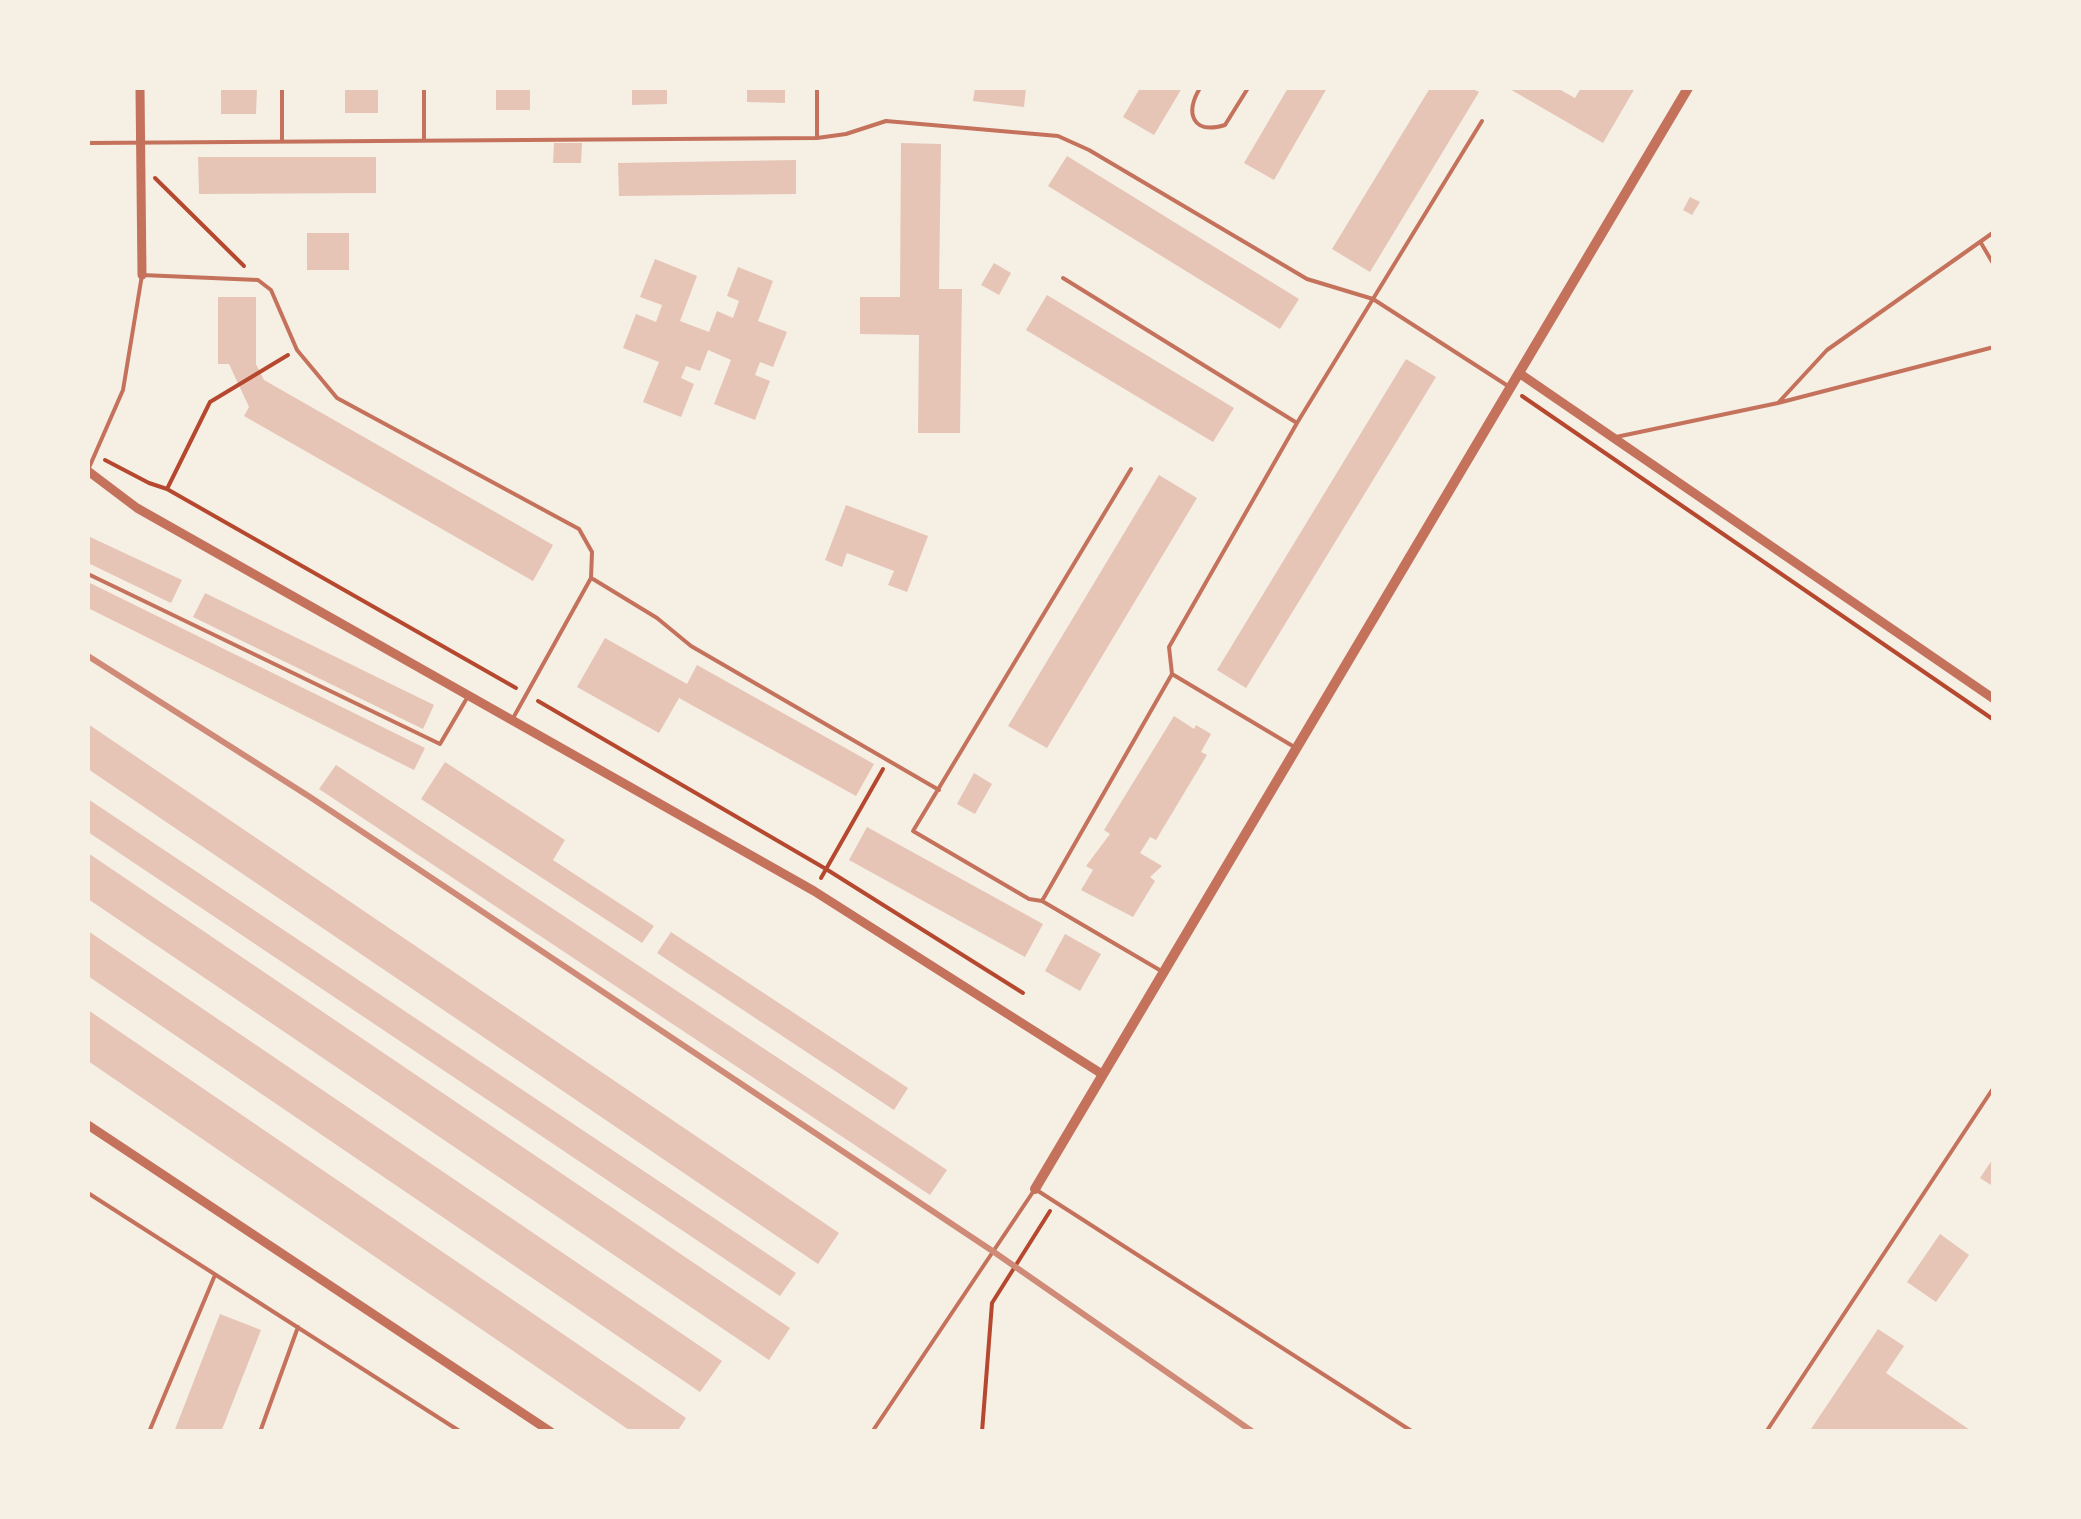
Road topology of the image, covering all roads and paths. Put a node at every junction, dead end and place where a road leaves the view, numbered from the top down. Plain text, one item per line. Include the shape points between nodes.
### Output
1 (140, 88) edge
2 (282, 88) edge
3 (424, 88) edge
4 (817, 88) edge
5 (1200, 88) edge
6 (1248, 88) edge
7 (1688, 88) edge
8 (1482, 120) dead end
9 (817, 138) junction
10 (424, 140) junction
11 (282, 141) junction
12 (140, 142) junction
13 (88, 143) edge
14 (140, 164) junction
15 (1994, 232) edge
16 (1980, 242) junction
17 (1994, 265) edge
18 (142, 275) junction
19 (1063, 278) dead end
20 (258, 280) junction
21 (1373, 300) junction
22 (1994, 347) edge
23 (297, 350) junction
24 (1519, 372) junction
25 (1510, 387) junction
26 (1778, 404) junction
27 (1296, 423) junction
28 (1616, 438) junction
29 (94, 454) junction
30 (1131, 468) dead end
31 (88, 471) edge
32 (168, 488) junction
33 (88, 574) edge
34 (591, 578) junction
35 (1172, 674) junction
36 (526, 694) junction
37 (468, 695) junction
38 (1994, 699) edge
39 (512, 720) junction
40 (1994, 720) edge
41 (1296, 748) junction
42 (888, 761) junction
43 (939, 790) junction
44 (826, 869) junction
45 (814, 891) junction
46 (1042, 900) junction
47 (1163, 972) junction
48 (1023, 993) dead end
49 (1102, 1074) junction
50 (1994, 1088) edge
51 (88, 1125) edge
52 (1034, 1189) junction
53 (88, 1193) edge
54 (1056, 1202) junction
55 (215, 1274) junction
56 (298, 1328) junction
57 (149, 1432) edge
58 (260, 1432) edge
59 (461, 1432) edge
60 (551, 1432) edge
61 (872, 1432) edge
62 (982, 1432) edge
63 (1413, 1432) edge
64 (1766, 1432) edge

1 - 12 street
2 - 11 lane
3 - 10 lane
4 - 9 lane
5 - 6 lane via 1192,116 1212,129 1225,126
7 - 24 street
8 - 21 lane
9 - 10 lane
9 - 21 lane via 886,121 1058,136 1307,279
10 - 11 lane
11 - 12 lane
12 - 13 lane
12 - 14 street
14 - 18 street
14 - 20 path
15 - 16 lane
16 - 17 lane
16 - 26 lane via 1827,350
18 - 20 lane
18 - 29 lane via 123,390
19 - 27 lane
20 - 23 lane via 271,290
21 - 25 lane
21 - 27 lane
22 - 26 lane
23 - 32 path via 210,402
23 - 34 lane via 338,398 579,529 592,552
24 - 25 street
24 - 28 street
25 - 40 path
25 - 41 street
26 - 28 lane
27 - 35 lane via 1168,647
28 - 38 street
29 - 31 lane
29 - 32 path
30 - 43 lane
31 - 37 street via 138,508
32 - 36 path
33 - 37 lane via 440,744
34 - 36 lane
34 - 42 lane via 691,646
35 - 41 lane
35 - 46 lane
36 - 39 lane
36 - 44 path
37 - 39 street
39 - 45 street
41 - 47 street
42 - 43 lane
42 - 44 path
43 - 46 lane via 914,831 1029,899
44 - 45 path
44 - 48 path
45 - 49 street
46 - 47 lane
47 - 49 street
49 - 52 street
50 - 64 lane
51 - 60 street
52 - 54 lane
52 - 61 lane
53 - 55 lane
54 - 62 path via 992,1303
54 - 63 lane
55 - 56 lane
55 - 57 lane
56 - 58 lane
56 - 59 lane

